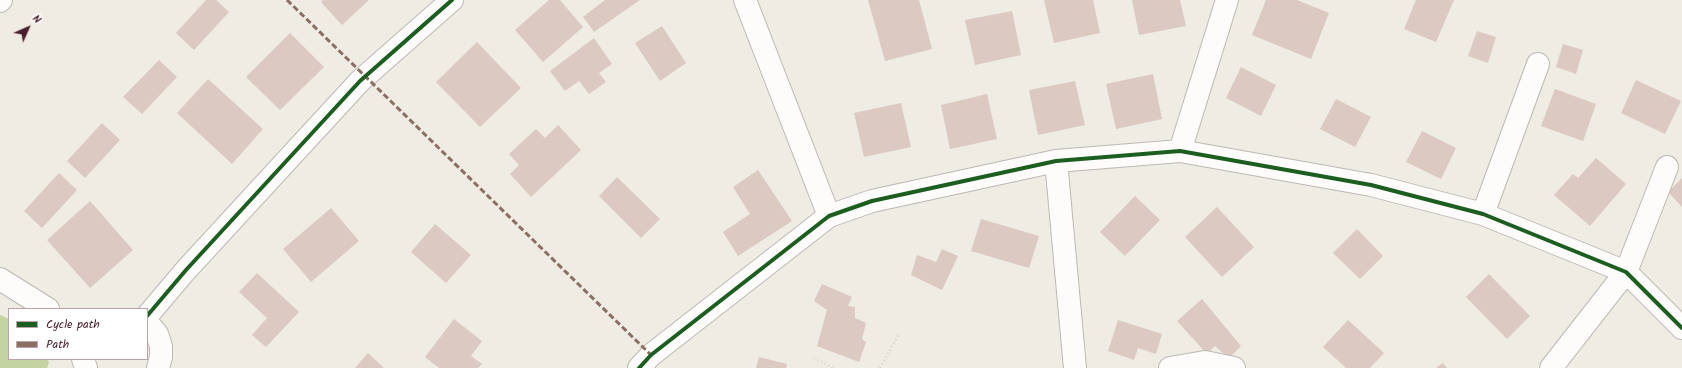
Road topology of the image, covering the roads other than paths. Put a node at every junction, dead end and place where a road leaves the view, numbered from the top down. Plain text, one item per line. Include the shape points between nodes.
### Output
1 (452, 0) edge
2 (1227, 0) edge
3 (753, 2) edge
4 (1538, 64) dead end
5 (1180, 151) junction
6 (1056, 161) junction
7 (1667, 167) dead end
8 (1483, 214) junction
9 (829, 216) junction
10 (1626, 272) junction
11 (0, 279) edge
12 (46, 308) edge
13 (148, 315) edge
14 (148, 323) edge
15 (1682, 328) edge
16 (652, 364) edge
17 (158, 368) edge
18 (1075, 368) edge
19 (1170, 368) edge
20 (1234, 368) edge
21 (1550, 368) edge

1 - 13 street via 349,92
2 - 5 street
3 - 9 street
4 - 8 street
5 - 6 street
5 - 8 street via 1371,185
6 - 9 street via 872,200
6 - 18 street
7 - 10 street
8 - 10 street
9 - 16 street
10 - 15 street
10 - 21 street
11 - 12 street
14 - 17 street via 157,334 161,346
19 - 20 street via 1205,362

